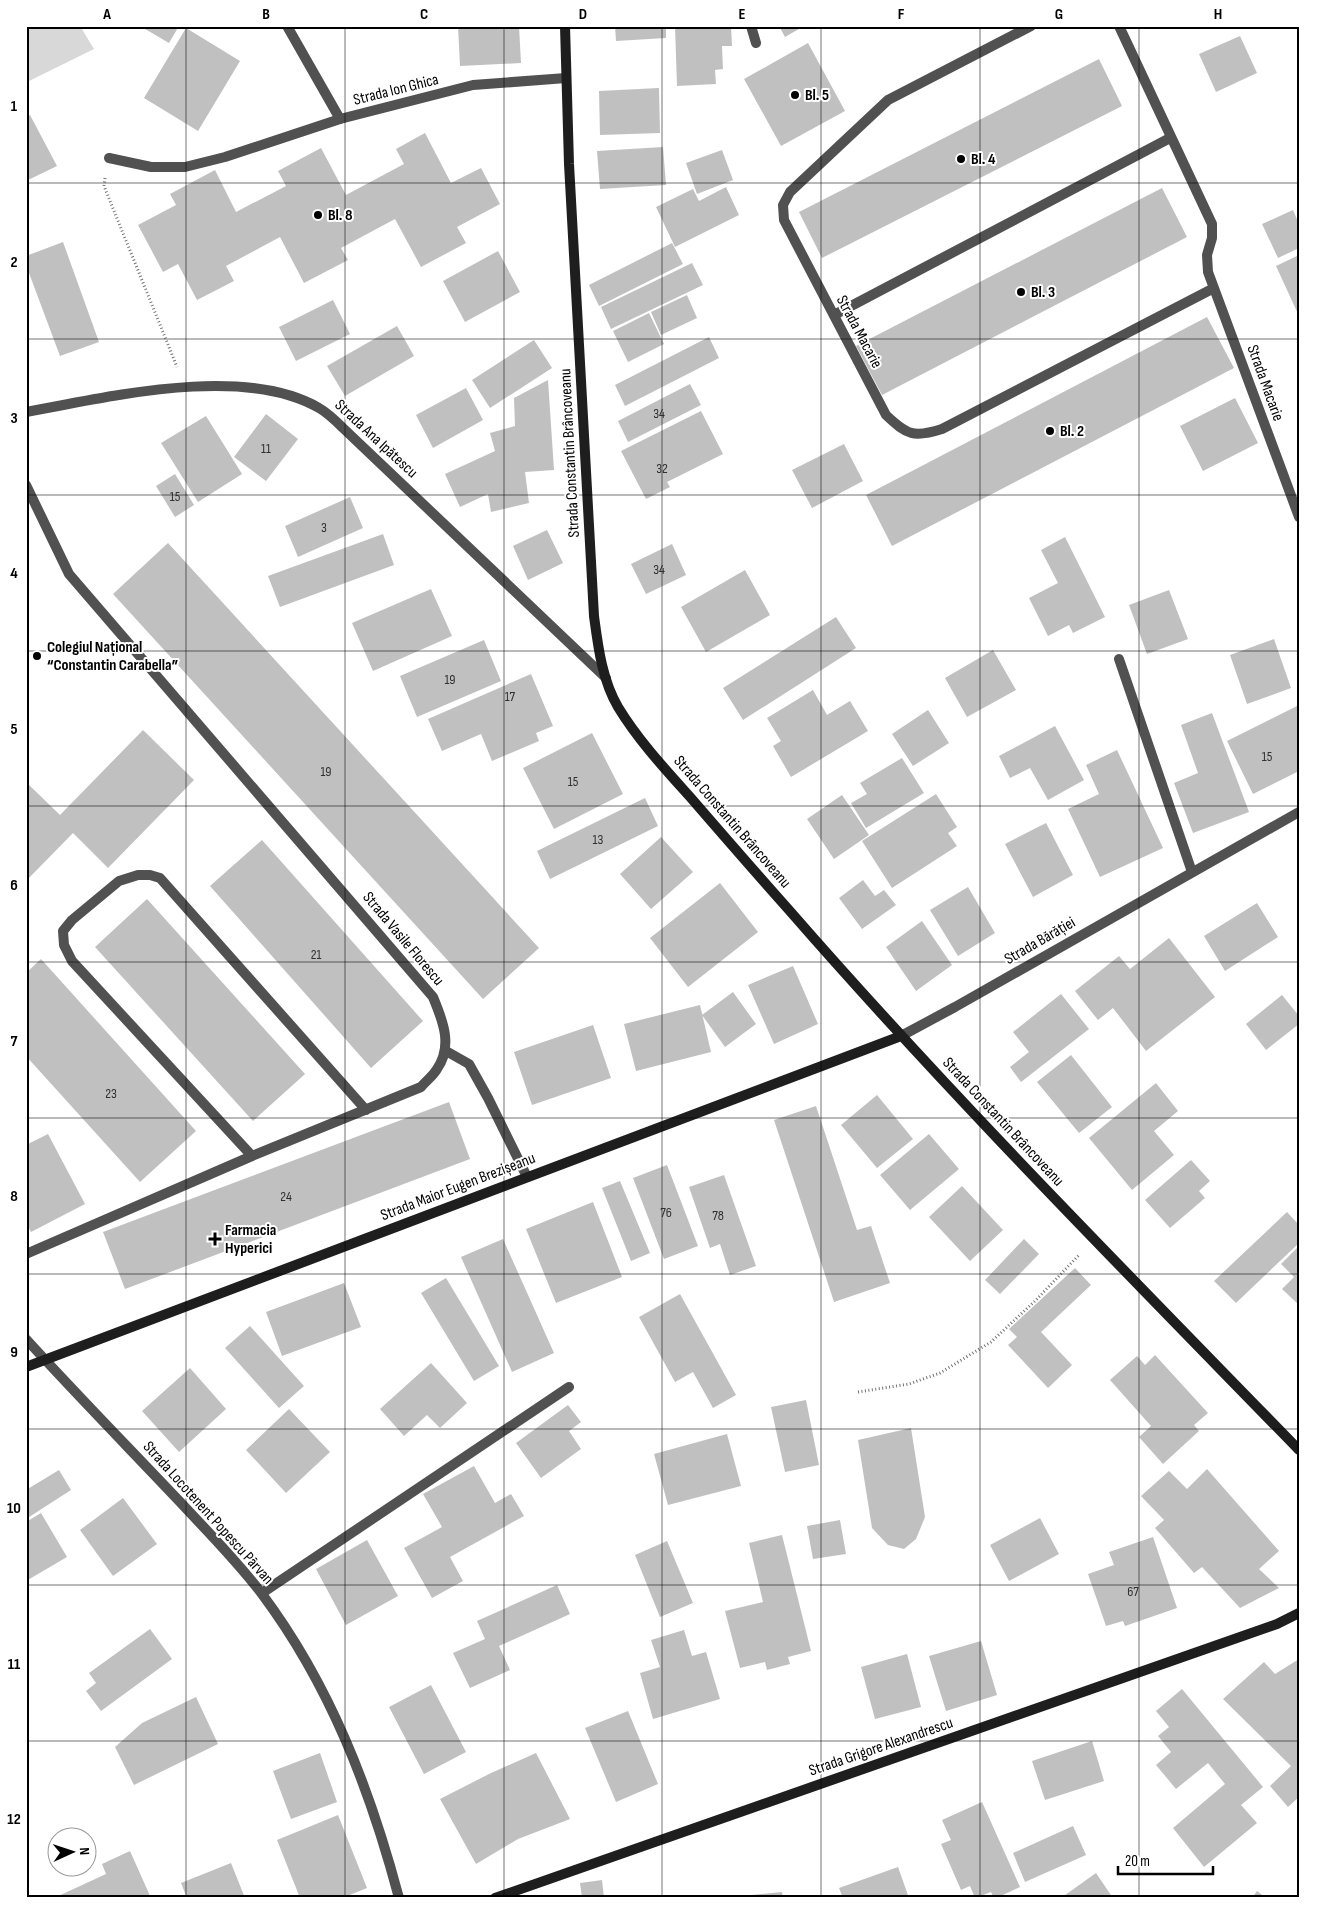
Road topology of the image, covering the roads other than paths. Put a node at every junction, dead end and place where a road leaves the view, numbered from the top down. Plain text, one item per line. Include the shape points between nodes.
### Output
1 (287, 26) edge
2 (564, 26) edge
3 (751, 26) edge
4 (1119, 26) edge
5 (1030, 27) edge
6 (756, 43) dead end
7 (566, 78) junction
8 (340, 119) junction
9 (1170, 138) junction
10 (109, 158) road end
11 (1214, 288) junction
12 (834, 315) junction
13 (26, 412) edge
14 (26, 485) edge
15 (1299, 517) edge
16 (1119, 659) dead end
17 (606, 678) junction
18 (1299, 812) edge
19 (1192, 872) junction
20 (901, 1036) junction
21 (446, 1051) junction
22 (366, 1110) junction
23 (252, 1156) junction
24 (527, 1177) junction
25 (26, 1254) edge
26 (26, 1340) edge
27 (44, 1359) junction
28 (26, 1367) edge
29 (569, 1387) dead end
30 (1299, 1450) edge
31 (262, 1593) junction
32 (1299, 1613) edge
33 (1299, 1620) edge
34 (1277, 1624) junction
35 (399, 1898) edge
36 (495, 1898) edge

1 - 8 street, Strada Ion Ghica
2 - 7 street, Strada Constantin Brâncoveanu
3 - 6 street
4 - 9 street, Strada Macarie
5 - 12 street, Strada Macarie via 888,100 790,192 784,205 784,220
7 - 8 street, Strada Ion Ghica via 473,85
7 - 17 street, Strada Constantin Brâncoveanu via 594,616
8 - 10 street via 185,167 151,167
9 - 11 street, Strada Macarie via 1212,224 1207,255 1208,272
9 - 12 street
11 - 12 street, Strada Macarie via 925,435 904,432 886,415
11 - 15 street, Strada Macarie
13 - 17 street, Strada Ana Ipătescu via 185,386 239,387 285,394 320,408
14 - 21 street, Strada Vasile Florescu via 69,574 434,997 444,1024
16 - 19 street
17 - 20 street, Strada Constantin Brâncoveanu via 617,706 660,763
18 - 19 street, Strada Bărăției
19 - 20 street, Strada Bărăției
20 - 24 street, Strada Maior Eugen Brezișeanu
20 - 30 street, Strada Constantin Brâncoveanu
21 - 22 street via 437,1069 421,1087
21 - 24 street via 469,1064
22 - 23 street
22 - 23 street via 160,878 150,875 119,881 72,920 63,931 64,945 72,961
23 - 25 street
24 - 27 street, Strada Maior Eugen Brezișeanu
26 - 27 street, Strada Locotenent Popescu Pârvan
27 - 28 street, Strada Maior Eugen Brezișeanu
27 - 31 street, Strada Locotenent Popescu Pârvan
29 - 31 street
31 - 35 street, Strada Locotenent Popescu Pârvan via 326,1696 352,1751 379,1825
32 - 34 street, Strada Grigore Alexandrescu
33 - 34 street, Strada Grigore Alexandrescu
34 - 36 street, Strada Grigore Alexandrescu

